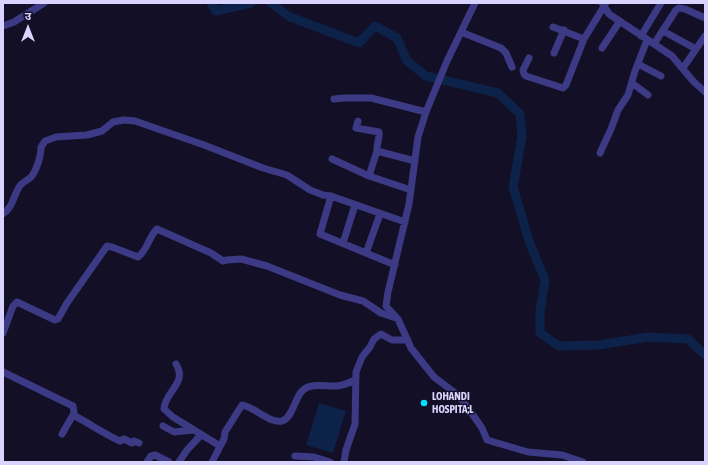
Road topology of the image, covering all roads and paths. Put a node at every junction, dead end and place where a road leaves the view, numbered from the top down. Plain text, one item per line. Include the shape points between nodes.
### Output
1 (44, 3) edge
2 (475, 3) edge
3 (661, 3) edge
4 (604, 4) edge
5 (705, 18) edge
6 (620, 21) junction
7 (3, 26) edge
8 (553, 26) dead end
9 (564, 30) junction
10 (663, 31) junction
11 (461, 32) junction
12 (640, 36) junction
13 (705, 36) edge
14 (584, 39) junction
15 (647, 40) junction
16 (654, 44) junction
17 (602, 48) dead end
18 (696, 50) junction
19 (554, 53) dead end
20 (529, 58) dead end
21 (638, 64) junction
22 (512, 66) dead end
23 (683, 68) junction
24 (660, 76) dead end
25 (632, 84) junction
26 (705, 92) edge
27 (648, 95) dead end
28 (334, 100) dead end
29 (426, 112) junction
30 (358, 121) dead end
31 (377, 151) junction
32 (600, 153) dead end
33 (332, 159) dead end
34 (415, 161) junction
35 (369, 176) junction
36 (411, 190) junction
37 (331, 196) junction
38 (355, 205) junction
39 (3, 214) edge
40 (380, 214) junction
41 (405, 222) junction
42 (342, 243) junction
43 (366, 253) junction
44 (395, 265) junction
45 (398, 319) junction
46 (3, 333) edge
47 (408, 340) junction
48 (176, 364) dead end
49 (3, 372) edge
50 (355, 380) junction
51 (73, 415) junction
52 (163, 426) dead end
53 (193, 430) junction
54 (62, 434) dead end
55 (201, 435) junction
56 (139, 443) dead end
57 (220, 446) junction
58 (562, 455) junction
59 (295, 456) dead end
60 (147, 462) edge
61 (169, 462) edge
62 (179, 462) edge
63 (212, 462) edge
64 (330, 462) edge
65 (344, 462) edge
66 (557, 462) edge
67 (583, 462) edge

1 - 7 street
2 - 11 street
3 - 12 street
4 - 6 street via 609,14
4 - 14 street
5 - 10 street via 679,8
6 - 12 street
6 - 17 street
8 - 9 street
9 - 14 street
9 - 19 street
10 - 16 street
10 - 18 street
11 - 22 street via 501,48
11 - 29 street
12 - 15 street
13 - 18 street
14 - 20 street via 563,88 524,74 523,70
15 - 16 street
15 - 21 street
16 - 23 street via 672,56
18 - 23 street
21 - 24 street
21 - 25 street
23 - 26 street
25 - 27 street
25 - 32 street
28 - 29 street via 371,98
29 - 34 street via 418,136
30 - 31 street via 356,128 379,132
31 - 34 street
31 - 35 street
33 - 35 street
34 - 36 street
35 - 36 street
36 - 41 street
37 - 38 street
37 - 39 street via 310,190 287,175 211,147 135,121 124,120 113,122 102,131 56,137 45,141 34,172 20,185 11,205
37 - 42 street via 320,234
38 - 40 street
38 - 42 street
40 - 41 street
40 - 43 street
41 - 44 street
42 - 43 street
43 - 44 street
44 - 45 street via 386,303
45 - 46 street via 381,313 363,301 340,295 267,266 241,259 223,261 158,229 138,257 107,246 58,319 55,320 17,302
45 - 47 street
47 - 50 street via 392,340 381,334 374,339 362,357
47 - 58 street via 411,348 434,377 466,405 487,440 528,452
48 - 53 street via 180,374 164,409
49 - 51 street via 73,406
50 - 57 street via 344,385 314,386 302,390 288,417 281,421 268,418 242,405 225,432
50 - 65 street via 355,424
51 - 54 street
51 - 56 street via 120,441 124,439 130,443
52 - 53 street via 179,432
53 - 55 street
55 - 57 street
55 - 62 street
57 - 63 street
58 - 66 street
58 - 67 street
59 - 64 street via 314,457
60 - 61 street via 155,455

